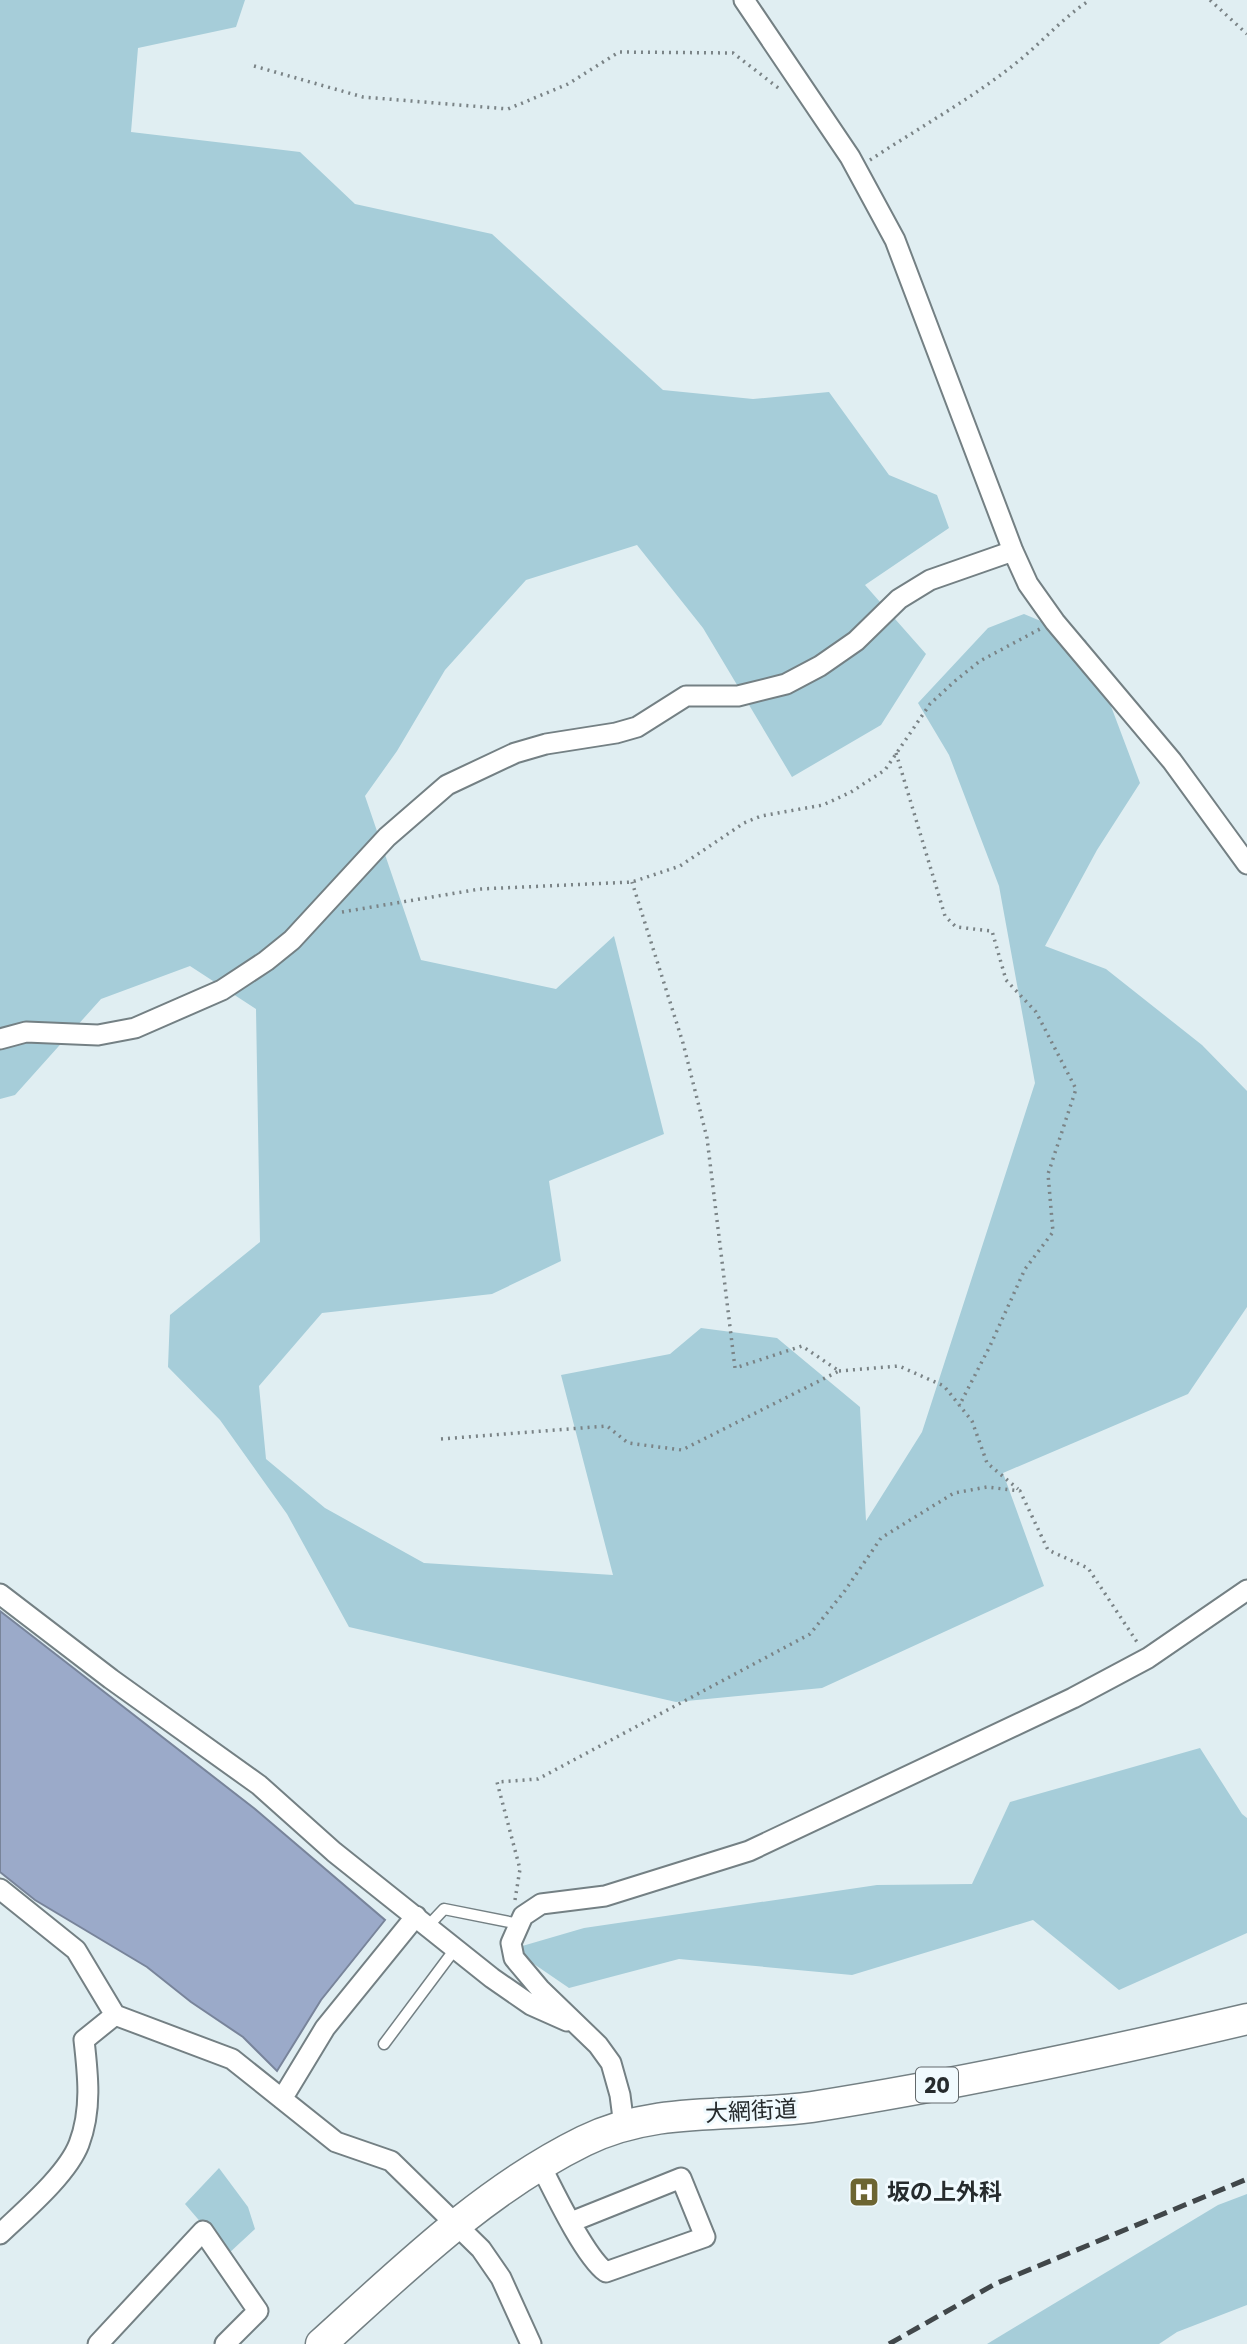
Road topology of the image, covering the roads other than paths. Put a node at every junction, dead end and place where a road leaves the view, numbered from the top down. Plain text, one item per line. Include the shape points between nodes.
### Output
1 (744, 0) edge
2 (1013, 551) junction
3 (1247, 864) edge
4 (0, 1039) edge
5 (1247, 1590) edge
6 (0, 1594) edge
7 (0, 1889) edge
8 (422, 1921) junction
9 (515, 1924) junction
10 (455, 1949) junction
11 (115, 2015) junction
12 (1247, 2019) edge
13 (581, 2027) junction
14 (384, 2044) dead end
15 (282, 2099) junction
16 (624, 2126) junction
17 (541, 2166) junction
18 (571, 2222) junction
19 (455, 2226) junction
20 (0, 2234) edge
21 (98, 2344) edge
22 (225, 2344) edge
23 (321, 2344) edge
24 (531, 2344) edge

1 - 2 street via 857,169 895,240
2 - 3 street via 1028,584 1055,622 1172,761
2 - 4 street via 930,580 900,599 847,647 786,684 738,696 686,696 637,727 515,753 447,785 387,837 292,940 222,989 135,1027 98,1035 26,1032
5 - 9 street via 1148,1658 1026,1721 749,1851 604,1896 541,1904
6 - 8 street via 259,1785
7 - 11 street via 76,1950
8 - 9 lane via 444,1909
8 - 10 street
8 - 15 street via 325,2028
9 - 13 street via 514,1958
10 - 13 street via 531,2005
10 - 14 lane
11 - 15 street via 232,2059
11 - 20 street via 84,2040 88,2093 78,2146 40,2195
12 - 16 main road, 大網街道 / 20 via 1067,2061 855,2100 778,2112 678,2114
13 - 16 street via 611,2063
15 - 19 street via 336,2142 391,2161
16 - 17 main road, 大網街道 / 20 via 584,2140
17 - 18 street
17 - 19 main road, 大網街道 / 20
18 - 18 street via 597,2266 606,2272 705,2237 681,2178
19 - 23 main road, 大網街道 / 20
19 - 24 street via 481,2249 501,2278
21 - 22 street via 203,2231 258,2311

